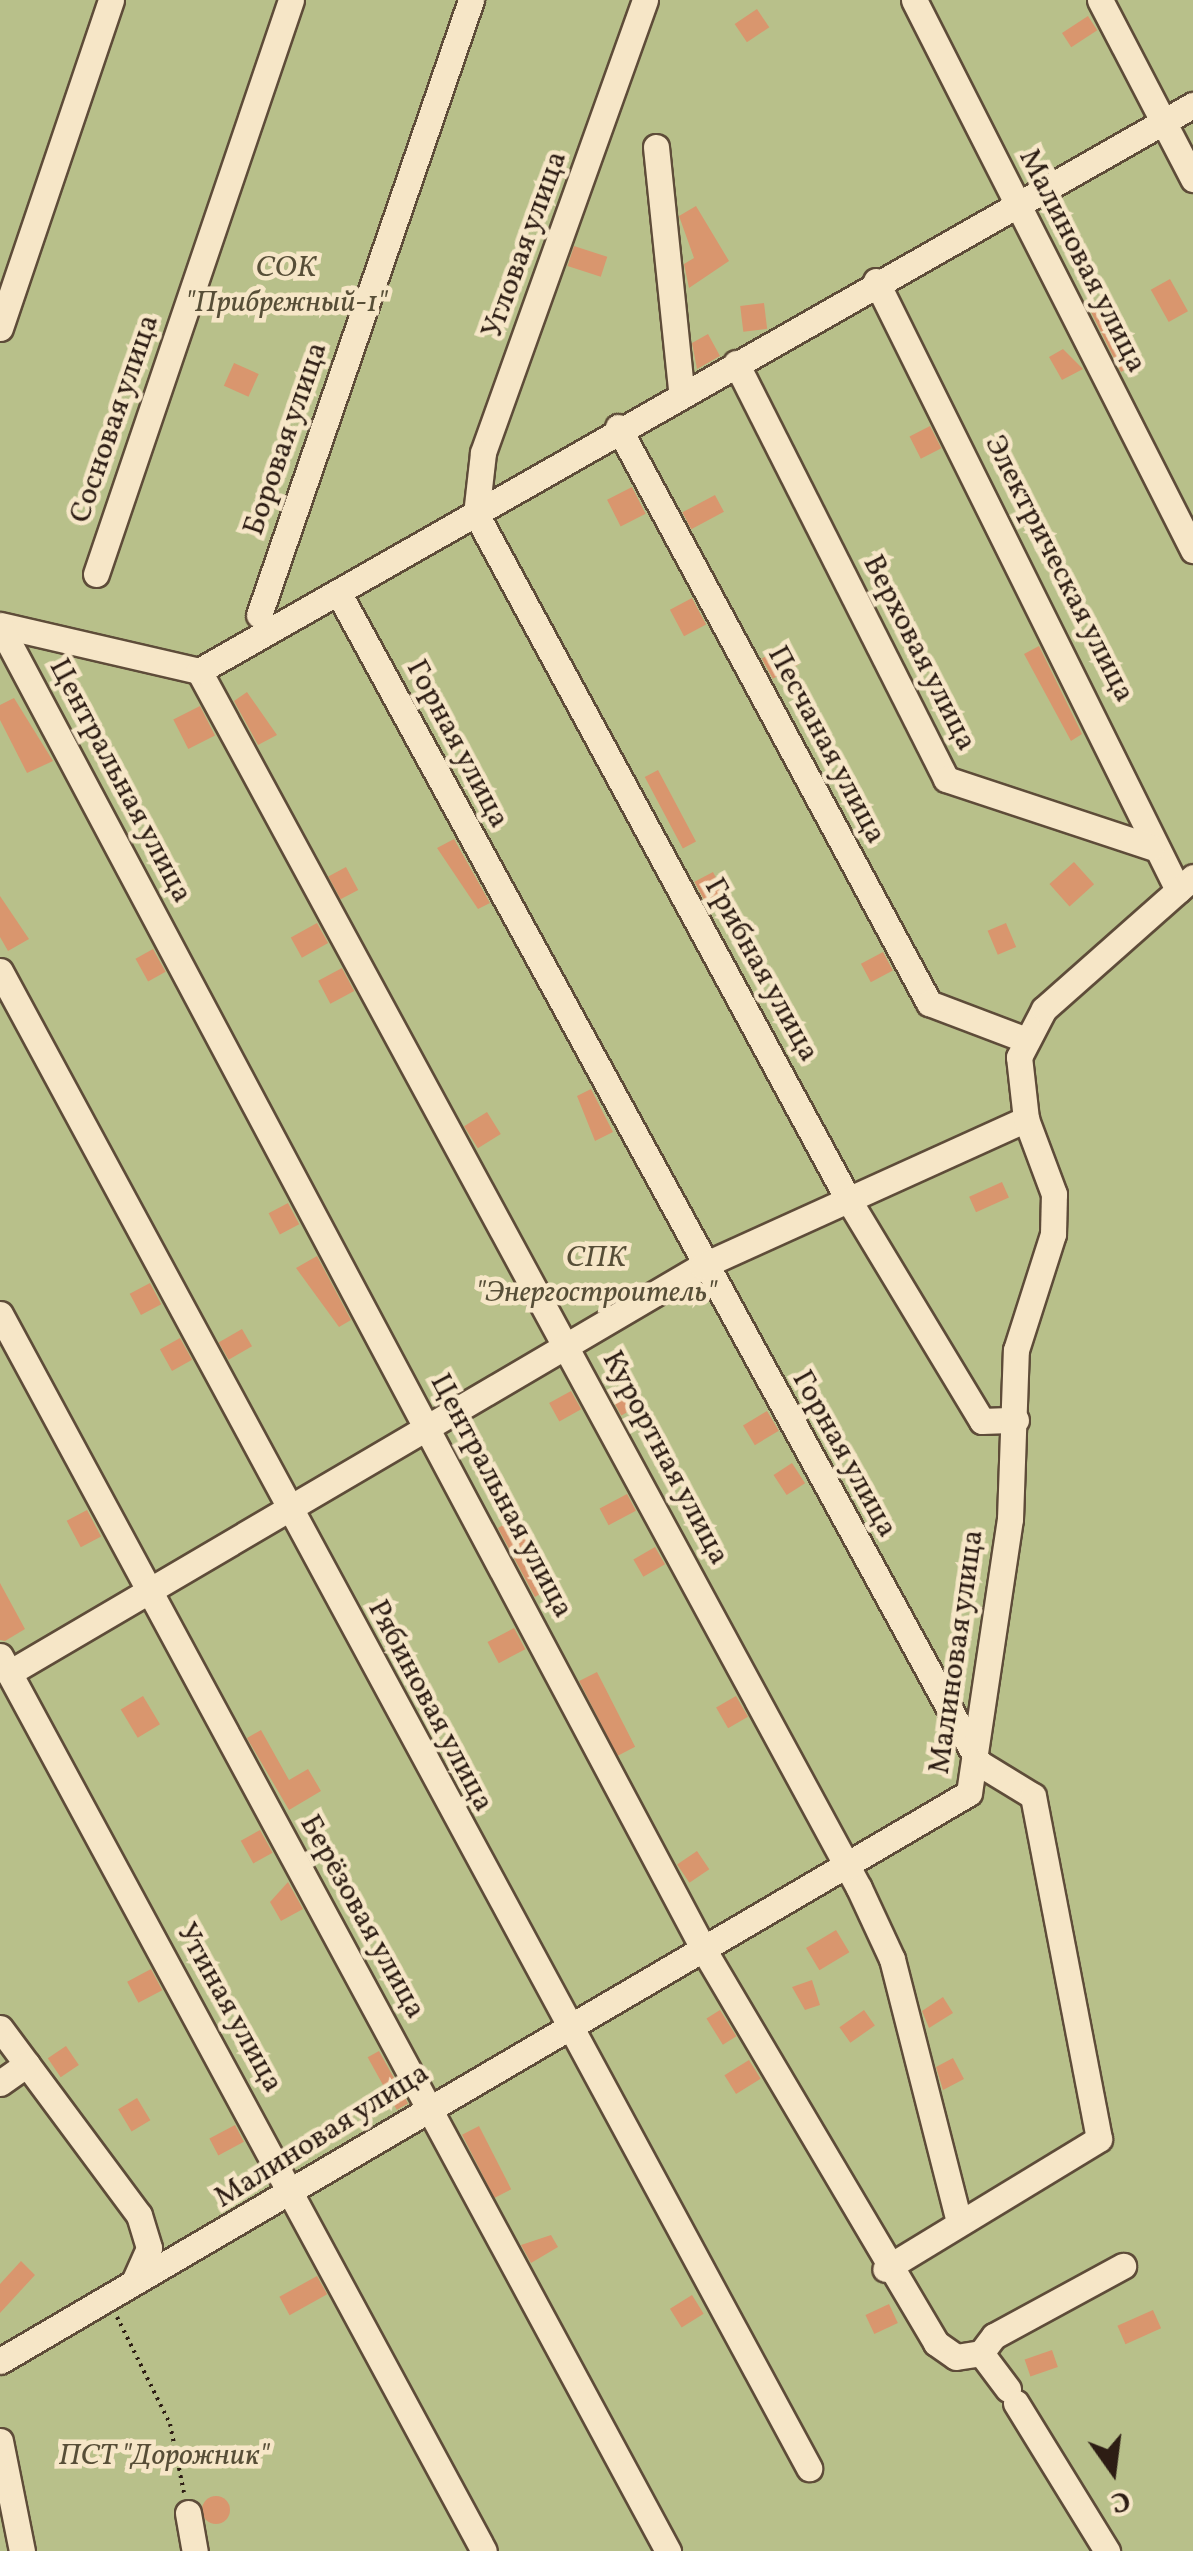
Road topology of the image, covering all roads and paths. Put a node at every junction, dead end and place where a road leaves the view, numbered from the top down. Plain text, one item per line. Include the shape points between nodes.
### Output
1 (111, 0) edge
2 (291, 0) edge
3 (471, 0) edge
4 (645, 0) edge
5 (914, 0) edge
6 (1100, 0) edge
7 (1193, 105) edge
8 (1159, 117) junction
9 (656, 147) dead end
10 (1193, 180) edge
11 (1014, 200) junction
12 (876, 281) junction
13 (0, 328) edge
14 (736, 364) junction
15 (681, 391) junction
16 (618, 427) junction
17 (476, 514) junction
18 (1193, 550) edge
19 (96, 574) dead end
20 (338, 592) junction
21 (259, 614) dead end
22 (0, 626) edge
23 (199, 671) junction
24 (1152, 847) junction
25 (1185, 883) edge
26 (0, 971) edge
27 (1024, 1040) junction
28 (1026, 1119) junction
29 (848, 1199) junction
30 (702, 1266) junction
31 (0, 1314) edge
32 (566, 1342) junction
33 (1016, 1420) junction
34 (426, 1424) junction
35 (286, 1506) junction
36 (146, 1588) junction
37 (5, 1664) edge
38 (979, 1763) junction
39 (847, 1868) junction
40 (705, 1952) junction
41 (0, 2028) edge
42 (566, 2028) junction
43 (27, 2064) junction
44 (0, 2083) edge
45 (428, 2106) junction
46 (293, 2194) junction
47 (959, 2222) junction
48 (1123, 2266) dead end
49 (885, 2269) junction
50 (134, 2282) junction
51 (110, 2298) junction
52 (3, 2351) edge
53 (982, 2353) junction
54 (0, 2441) edge
55 (810, 2468) dead end
56 (188, 2513) joint
57 (22, 2551) edge
58 (195, 2551) edge
59 (484, 2551) edge
60 (668, 2551) edge
61 (1106, 2551) edge

1 - 13 street
2 - 19 street, Сосновая улица
3 - 21 street, Боровая улица
4 - 17 street, Угловая улица via 483,453
5 - 11 street, Малиновая улица
6 - 8 street
7 - 8 street
8 - 10 street
8 - 11 street
9 - 15 street
11 - 12 street
11 - 18 street, Малиновая улица
12 - 14 street
12 - 24 street, Электрическая улица via 1096,712
14 - 15 street
14 - 24 street, Верховая улица via 946,779
15 - 16 street
16 - 17 street
16 - 27 street, Песчаная улица via 929,1003
17 - 20 street
17 - 29 street, Грибная улица
20 - 23 street
20 - 30 street, Горная улица
22 - 23 street
22 - 34 street, Центральная улица
23 - 32 street, Курортная улица
24 - 25 street, Электрическая улица
25 - 27 street via 1044,1009
26 - 35 street, Рябиновая улица
27 - 28 street, Малиновая улица via 1018,1072
28 - 29 street
28 - 33 street, Малиновая улица via 1054,1214 1016,1350
29 - 30 street
29 - 33 street, Грибная улица via 982,1421
30 - 32 street
30 - 38 street, Горная улица
31 - 36 street, Берёзовая улица
32 - 34 street
32 - 39 street, Курортная улица
33 - 38 street, Малиновая улица
34 - 35 street
34 - 40 street, Центральная улица
35 - 36 street
35 - 42 street, Рябиновая улица
36 - 37 street
36 - 45 street, Берёзовая улица
37 - 46 street, Утиная улица
38 - 39 street, Малиновая улица via 960,1802
38 - 47 street, Горная улица via 1033,1796 1099,2140
39 - 40 street, Малиновая улица
39 - 47 street, Курортная улица via 892,1958
40 - 42 street, Малиновая улица
40 - 49 street, Центральная улица
41 - 43 street
42 - 45 street, Малиновая улица
42 - 55 street, Рябиновая улица
43 - 44 street
43 - 50 street via 139,2215 149,2248
45 - 46 street, Малиновая улица
45 - 60 street, Берёзовая улица
46 - 50 street, Малиновая улица
46 - 59 street, Утиная улица
47 - 49 street, Горная улица
48 - 53 street via 994,2336
49 - 53 street, Центральная улица via 936,2344 956,2358
50 - 51 street, Малиновая улица
51 - 52 street, Малиновая улица
51 - 56 path via 170,2424
53 - 61 street
54 - 57 street
56 - 58 street

